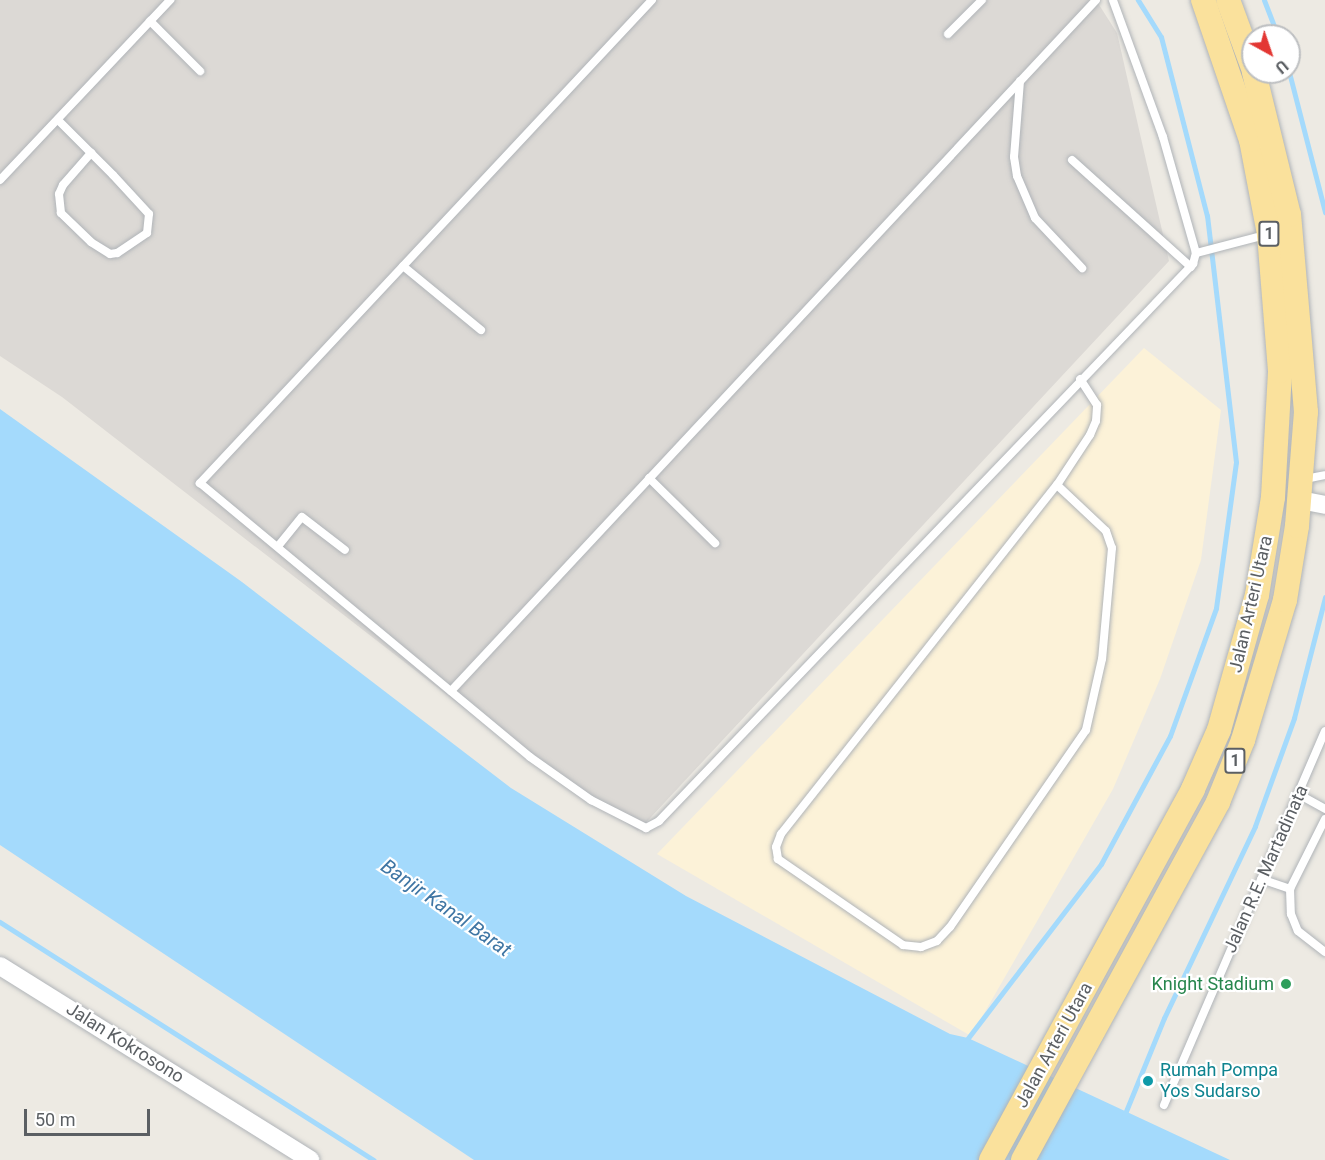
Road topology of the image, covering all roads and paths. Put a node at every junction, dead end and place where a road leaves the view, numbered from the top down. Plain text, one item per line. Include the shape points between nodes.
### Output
1 (170, 0) edge
2 (652, 0) edge
3 (982, 0) edge
4 (1096, 0) edge
5 (1113, 0) edge
6 (1203, 0) edge
7 (1228, 0) edge
8 (150, 21) junction
9 (948, 34) dead end
10 (1241, 35) edge
11 (200, 71) dead end
12 (1020, 81) junction
13 (1258, 84) edge
14 (57, 120) junction
15 (91, 153) junction
16 (1072, 160) dead end
17 (0, 180) edge
18 (1269, 234) junction
19 (1196, 253) junction
20 (403, 266) junction
21 (1191, 267) junction
22 (1082, 268) dead end
23 (481, 330) dead end
24 (1080, 379) junction
25 (1325, 475) edge
26 (648, 478) junction
27 (1057, 485) junction
28 (1312, 498) edge
29 (715, 543) dead end
30 (279, 545) junction
31 (345, 550) dead end
32 (451, 692) junction
33 (1325, 731) edge
34 (1300, 795) junction
35 (1325, 809) edge
36 (1325, 819) edge
37 (1261, 879) junction
38 (1290, 889) junction
39 (1325, 952) edge
40 (0, 966) edge
41 (1164, 1105) dead end
42 (310, 1160) edge
43 (991, 1160) edge
44 (1023, 1160) edge

1 - 8 lane
2 - 20 lane
3 - 9 lane
4 - 12 lane
5 - 19 lane via 1140,65
6 - 18 highway, Jalan Arteri Utara / 1 via 1251,140
7 - 10 highway, Jalan Arteri Utara / 1
8 - 11 lane
8 - 14 lane
12 - 22 lane via 1014,157 1017,176 1035,218
12 - 26 lane
13 - 28 highway, Jalan Arteri Utara / 1 via 1282,175 1295,267
14 - 15 lane
14 - 17 lane
15 - 15 lane via 63,185 59,194 61,213 91,242 110,254 117,253 147,232 148,214
16 - 21 lane
18 - 19 lane
18 - 43 highway, Jalan Arteri Utara / 1 via 1280,371 1273,497 1257,595 1219,730 1193,789
19 - 21 lane
20 - 23 lane
20 - 30 lane via 200,483
21 - 24 lane
24 - 27 lane via 1097,405 1096,421
24 - 32 lane via 653,826 638,827 591,800 530,757
25 - 28 lane
26 - 29 lane
26 - 32 lane
27 - 27 lane via 781,834 776,847 778,859 903,945 921,947 937,941 950,927 1086,730 1102,659 1112,548 1107,531
28 - 44 highway, Jalan Arteri Utara / 1 via 1243,740 1218,802
30 - 31 lane via 302,517
30 - 32 lane
33 - 34 lane, Jalan R.E. Martadinata
34 - 35 lane
34 - 37 lane, Jalan R.E. Martadinata
36 - 38 lane
37 - 38 lane
37 - 41 lane, Jalan R.E. Martadinata
38 - 39 lane via 1291,914 1298,931
40 - 42 street, Jalan Kokrosono

